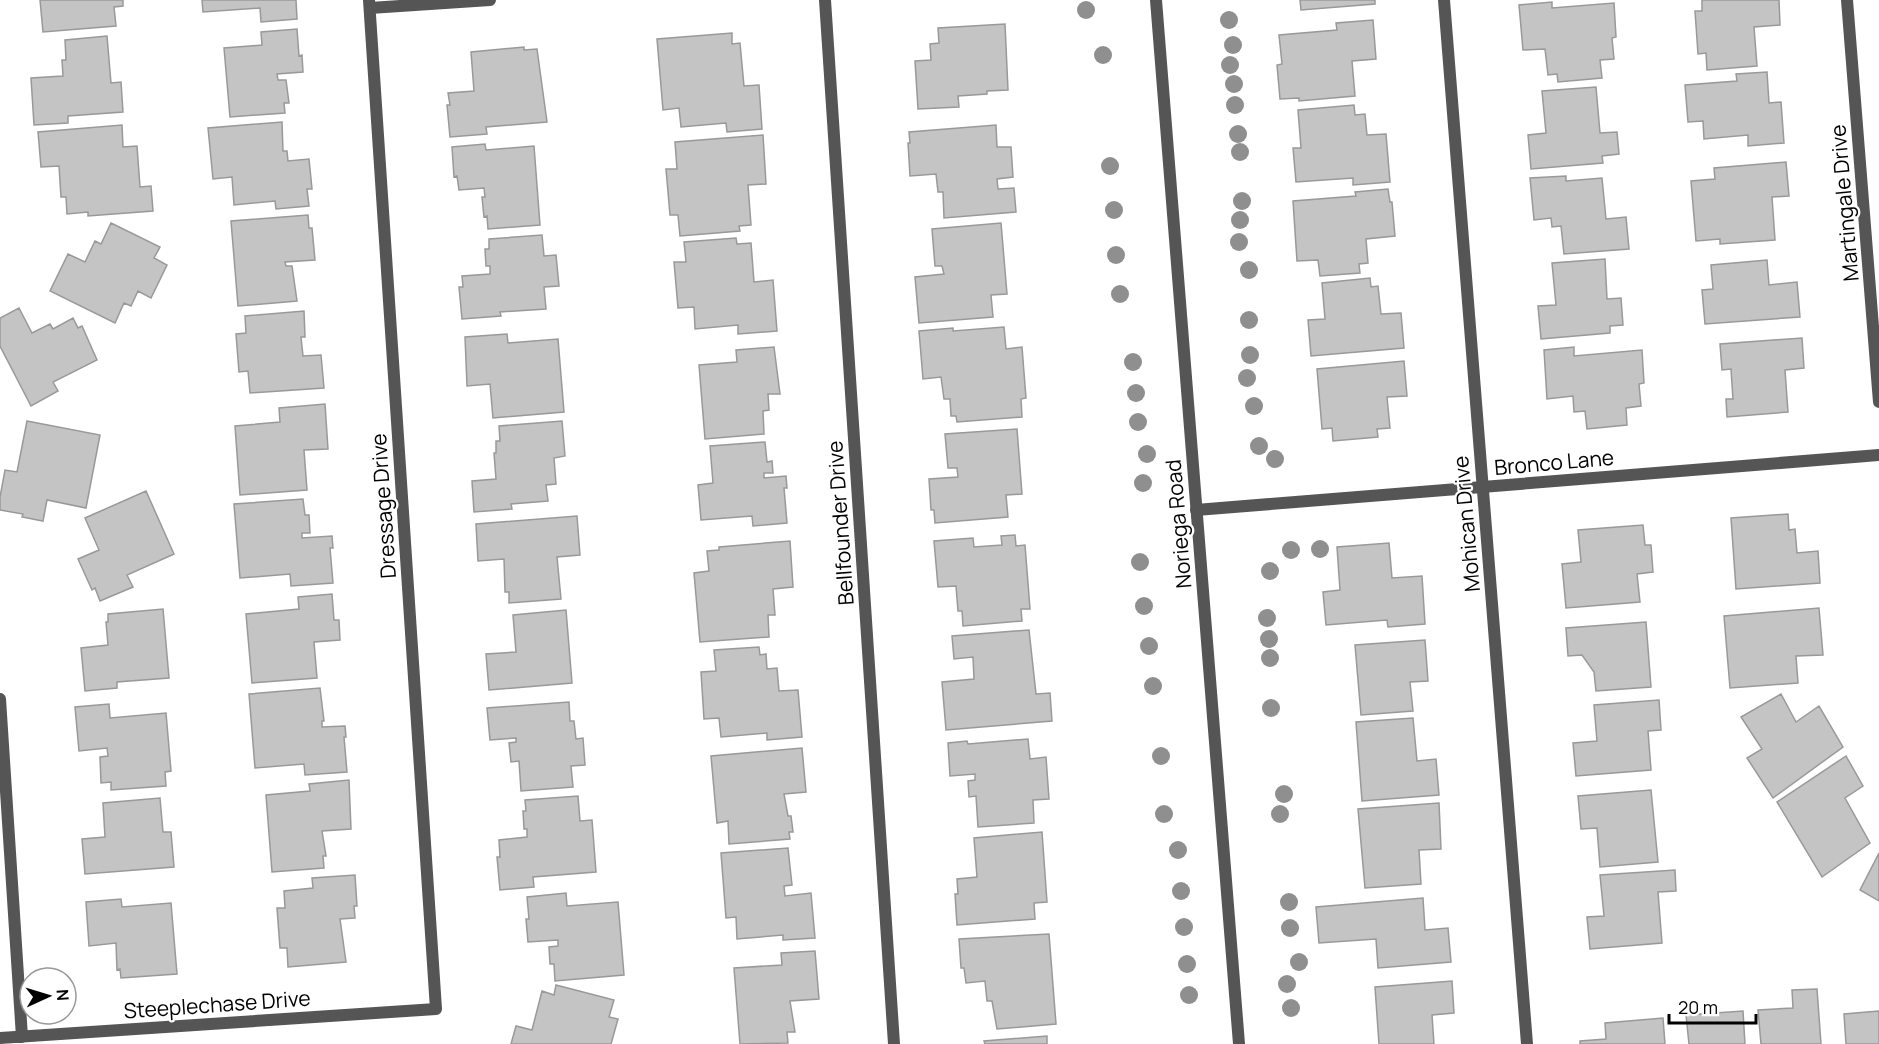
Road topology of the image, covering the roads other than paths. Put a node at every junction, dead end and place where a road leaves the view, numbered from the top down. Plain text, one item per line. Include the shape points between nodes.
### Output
1 (490, 0) edge
2 (825, 0) edge
3 (1156, 0) edge
4 (1444, 0) edge
5 (1847, 0) edge
6 (369, 4) edge
7 (1879, 402) edge
8 (1879, 455) edge
9 (1483, 487) junction
10 (1196, 510) junction
11 (0, 699) edge
12 (436, 1009) joint
13 (22, 1036) junction
14 (0, 1038) edge
15 (894, 1044) edge
16 (1239, 1044) edge
17 (1527, 1044) edge

1 - 6 street
2 - 15 street, Bellfounder Drive
3 - 10 street, Noriega Road
4 - 9 street, Mohican Drive
5 - 7 street, Martingale Drive
6 - 12 street, Dressage Drive
8 - 9 street, Bronco Lane
9 - 10 street, Bronco Lane
9 - 17 street, Mohican Drive
10 - 16 street, Noriega Road
11 - 13 street
12 - 13 street, Steeplechase Drive
13 - 14 street, Steeplechase Drive

